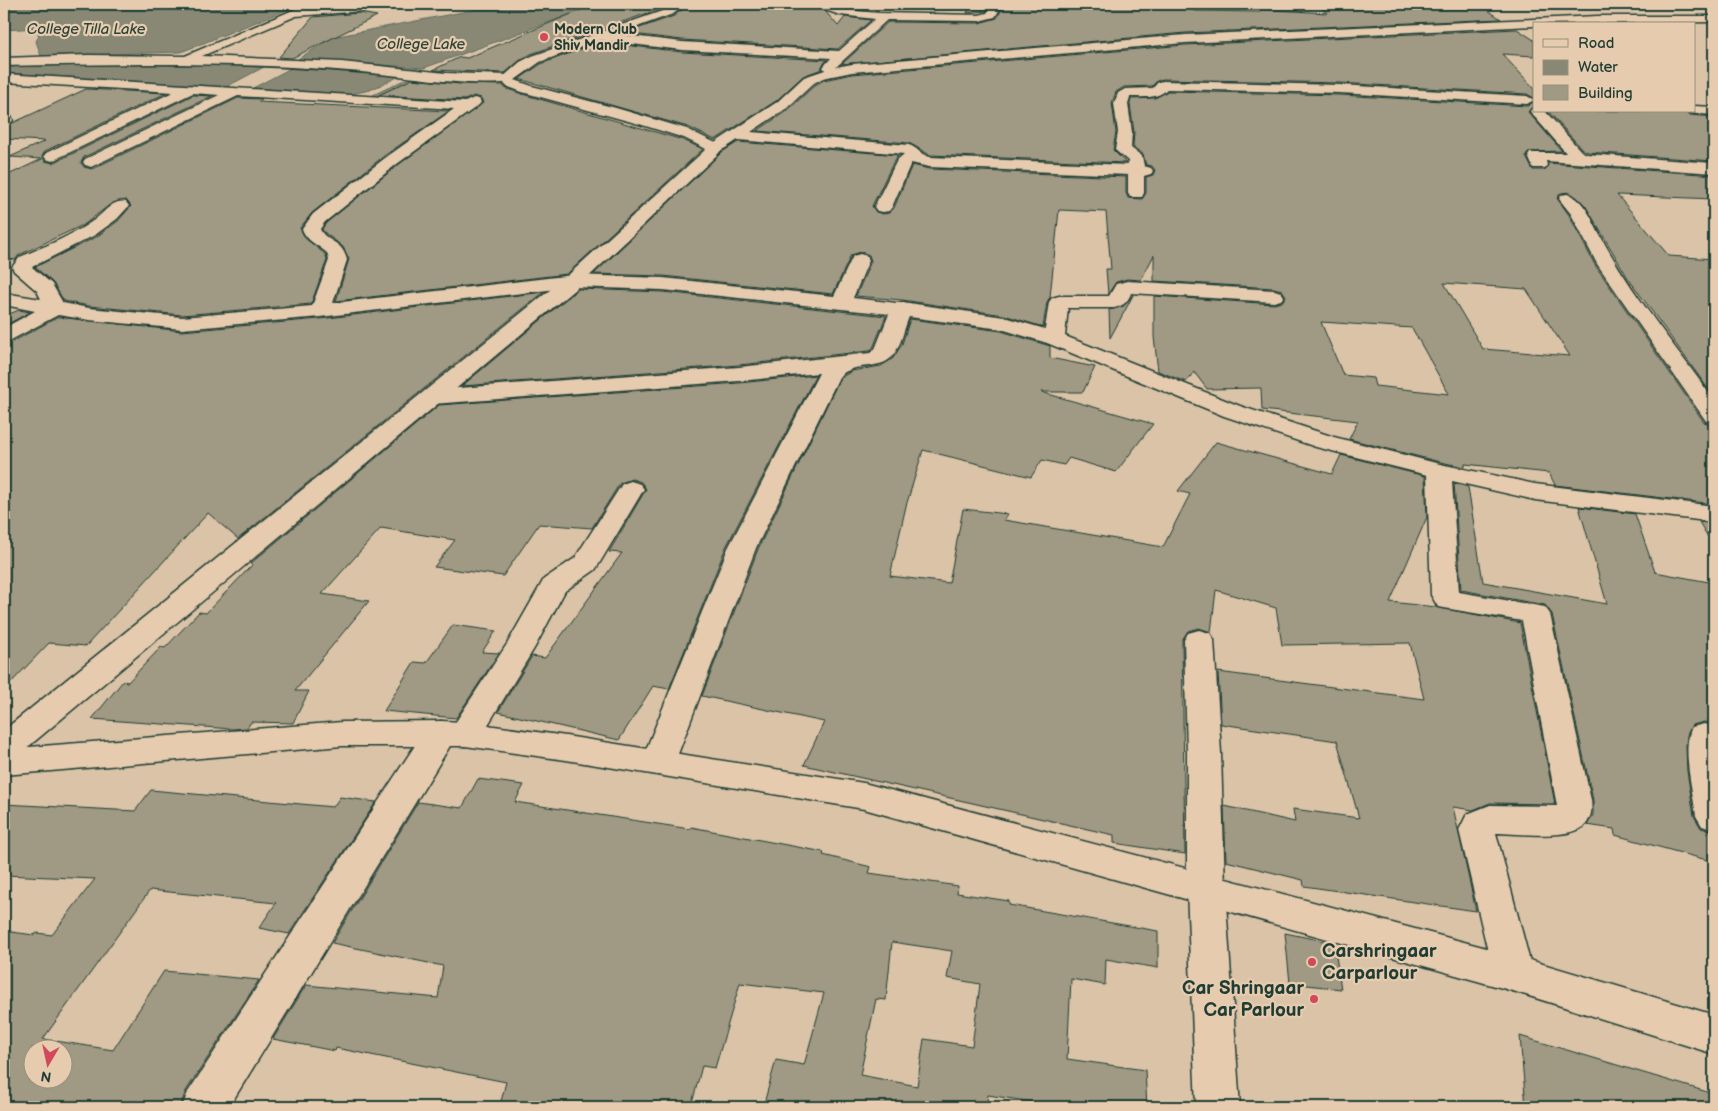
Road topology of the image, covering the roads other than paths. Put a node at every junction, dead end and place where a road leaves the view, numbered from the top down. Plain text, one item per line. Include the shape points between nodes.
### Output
1 (316, 4) edge
2 (416, 4) edge
3 (681, 4) edge
4 (828, 4) edge
5 (997, 4) edge
6 (1473, 10) dead end
7 (293, 14) junction
8 (885, 16) junction
9 (1714, 19) edge
10 (1533, 22) edge
11 (1534, 22) edge
12 (1486, 24) junction
13 (598, 36) junction
14 (842, 56) junction
15 (181, 60) junction
16 (4, 62) edge
17 (292, 64) junction
18 (414, 72) junction
19 (819, 75) junction
20 (4, 78) edge
21 (509, 80) junction
22 (193, 88) junction
23 (238, 91) junction
24 (369, 97) junction
25 (1533, 105) edge
26 (468, 106) junction
27 (1696, 110) edge
28 (1714, 111) edge
29 (1539, 112) edge
30 (737, 135) junction
31 (715, 148) junction
32 (52, 156) dead end
33 (915, 158) junction
34 (1582, 158) junction
35 (91, 162) dead end
36 (1539, 165) dead end
37 (1714, 168) edge
38 (1141, 171) junction
39 (1136, 193) dead end
40 (1567, 199) dead end
41 (120, 206) dead end
42 (883, 207) dead end
43 (860, 260) dead end
44 (573, 281) junction
45 (1274, 296) dead end
46 (4, 299) edge
47 (841, 303) junction
48 (55, 308) junction
49 (902, 308) junction
50 (320, 311) junction
51 (4, 336) edge
52 (1054, 339) junction
53 (839, 364) junction
54 (432, 397) junction
55 (1714, 416) edge
56 (1439, 472) junction
57 (631, 489) dead end
58 (1714, 514) edge
59 (1199, 640) dead end
60 (453, 734) junction
61 (1714, 738) edge
62 (4, 748) edge
63 (4, 762) edge
64 (658, 762) junction
65 (1714, 816) edge
66 (1206, 889) junction
67 (1513, 973) junction
68 (1714, 1034) edge
69 (204, 1107) edge
70 (1218, 1107) edge

1 - 7 street
2 - 7 street
3 - 13 street via 669,12
4 - 8 street via 838,12
5 - 8 street via 991,15 980,18
6 - 12 street
7 - 15 street
8 - 14 street
9 - 11 street
10 - 12 street
12 - 19 street via 1185,39 852,68
13 - 14 street via 682,46
13 - 21 street via 536,59
14 - 19 street
15 - 16 street
15 - 17 street
17 - 18 street
17 - 23 street
18 - 21 street
18 - 24 street
19 - 30 street
20 - 22 street
21 - 26 street
21 - 31 street via 527,89 672,129 708,142
22 - 23 street
22 - 32 street
23 - 24 street
23 - 35 street
24 - 26 street
25 - 38 street via 1340,89 1163,85 1157,92 1124,95 1121,104 1125,132 1123,150 1136,159
26 - 50 street via 383,167 319,218 311,229 317,239 335,248 338,260
27 - 28 street
29 - 34 street
30 - 31 street
30 - 33 street via 909,150
31 - 44 street
33 - 38 street via 929,162
33 - 42 street via 905,160
34 - 36 street via 1536,156
34 - 37 street
38 - 39 street
40 - 55 street via 1579,212 1606,264
41 - 48 street via 110,217 86,232 21,267 45,288
43 - 47 street
44 - 47 street via 663,284
44 - 50 street
44 - 54 street
45 - 52 street via 1127,286 1114,302 1060,302
46 - 48 street
47 - 49 street
48 - 50 street via 182,323
48 - 51 street
49 - 52 street via 1004,323
49 - 53 street via 881,356
52 - 56 street via 1232,411 1325,442
53 - 54 street
53 - 64 street via 829,374 742,548
54 - 62 street
56 - 58 street via 1535,492
56 - 67 street via 1445,595 1448,600 1535,614 1574,800 1574,814 1566,820 1490,819 1480,824 1477,830
57 - 60 street via 585,564 554,585 520,647
59 - 66 street
60 - 63 street via 342,734
60 - 64 street
60 - 69 street
61 - 65 street via 1704,736
64 - 66 street via 864,796
66 - 67 street
66 - 70 street
67 - 68 street

